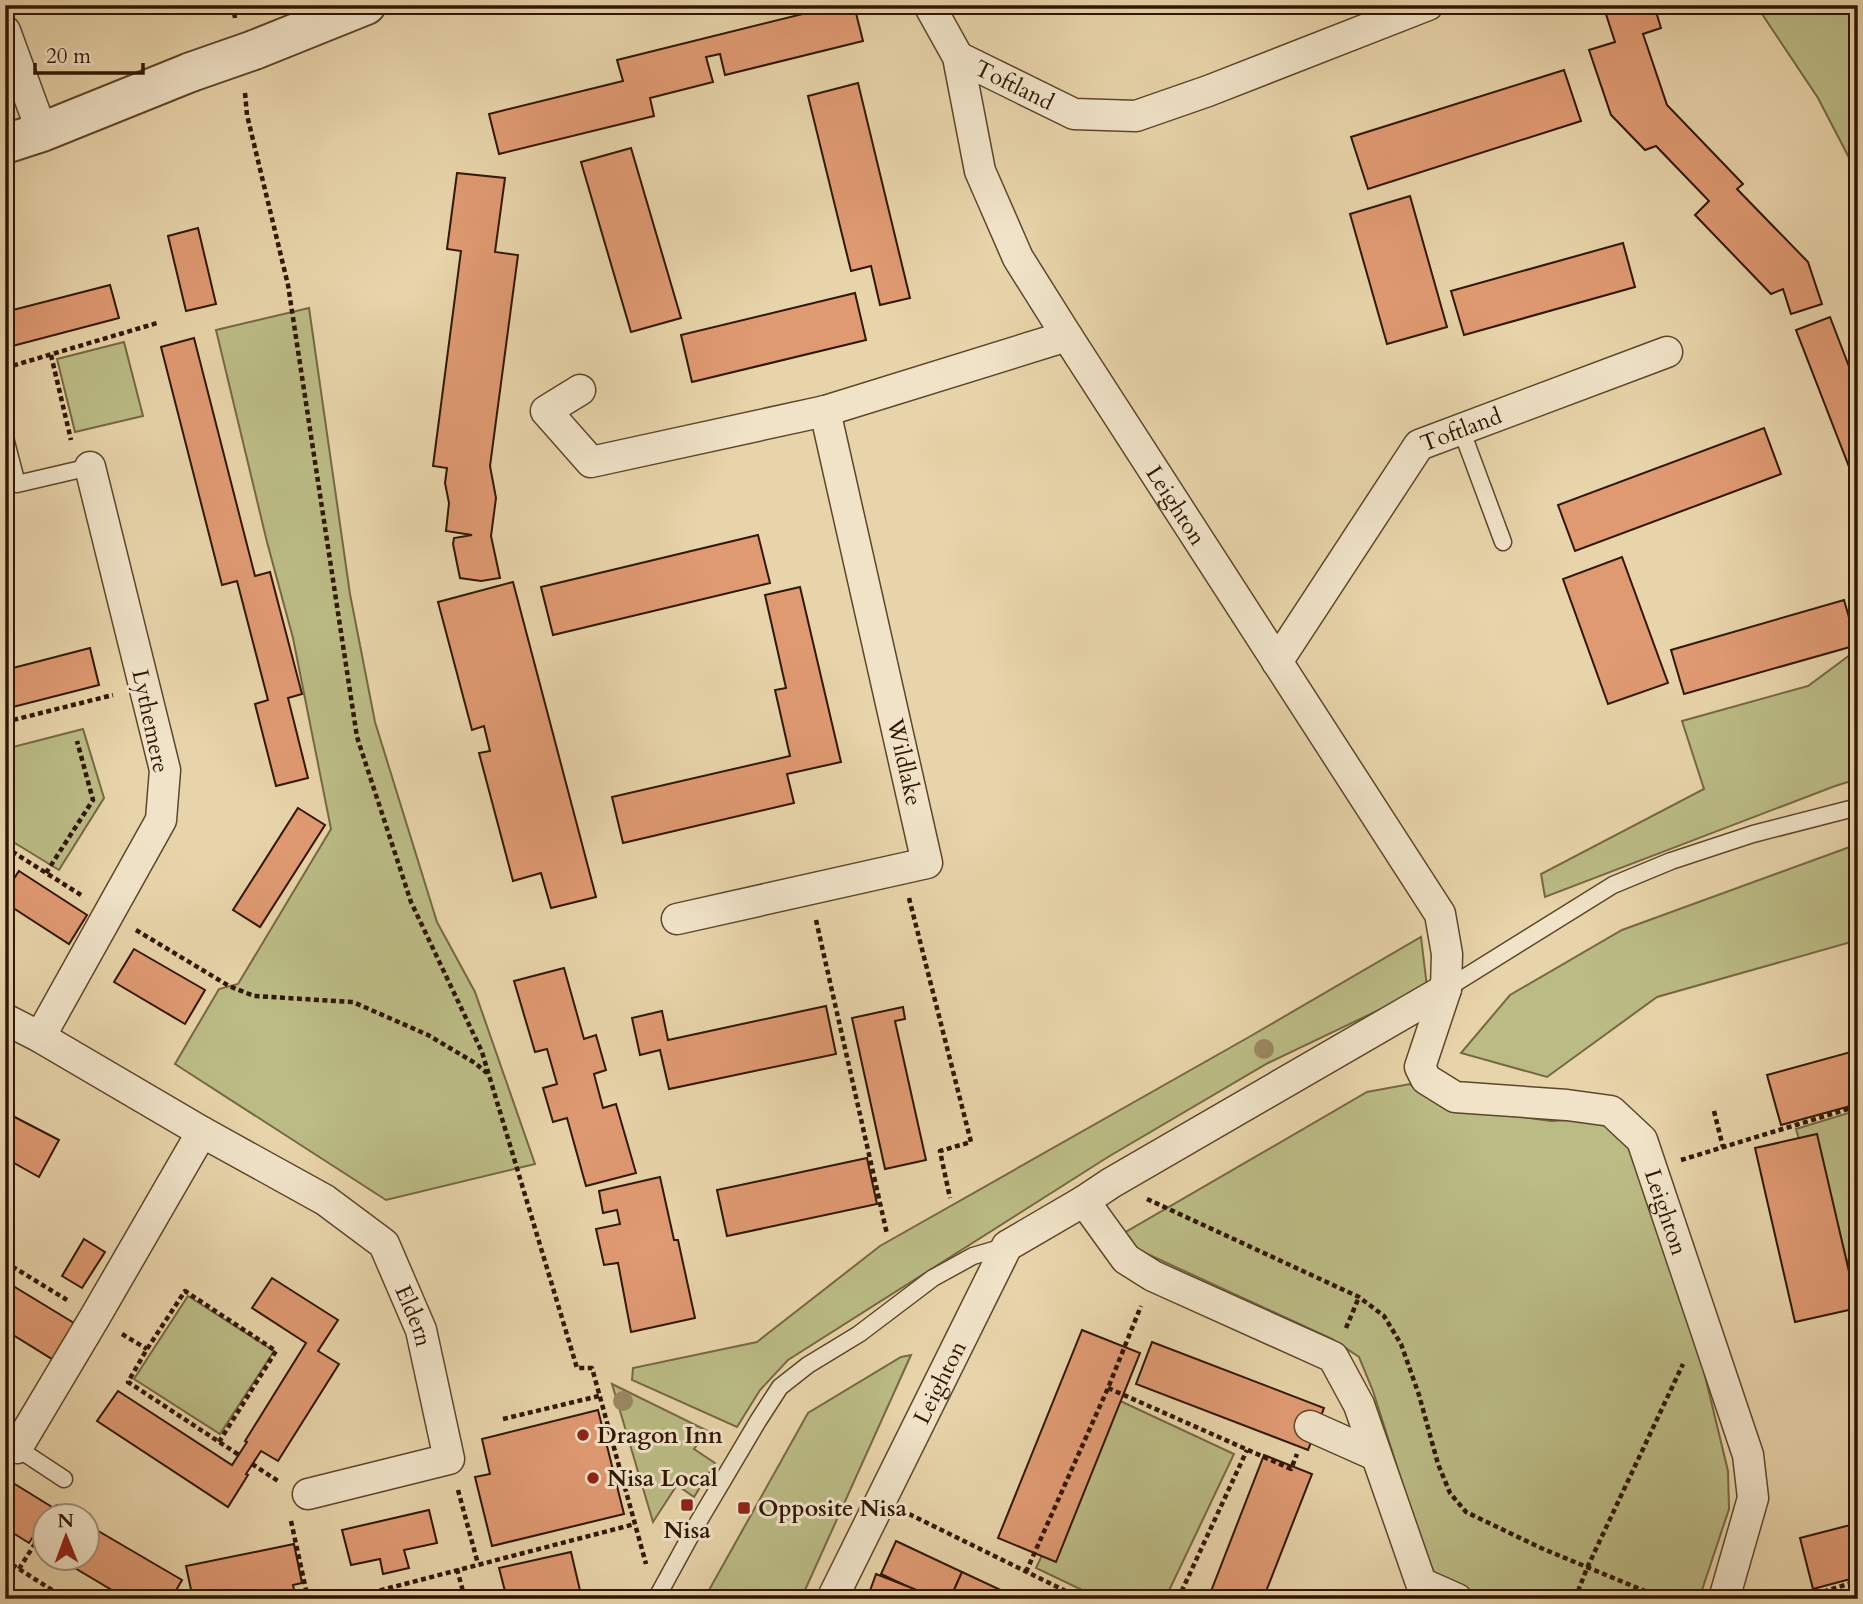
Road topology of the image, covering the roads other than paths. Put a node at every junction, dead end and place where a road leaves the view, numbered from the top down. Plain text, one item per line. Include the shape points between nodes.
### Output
1 (366, 5) edge
2 (929, 5) edge
3 (1429, 5) edge
4 (5, 31) edge
5 (958, 57) junction
6 (41, 132) junction
7 (5, 144) edge
8 (1067, 336) junction
9 (1667, 352) dead end
10 (580, 390) dead end
11 (825, 411) junction
12 (1461, 429) junction
13 (5, 438) edge
14 (90, 467) joint
15 (1503, 542) dead end
16 (1278, 662) junction
17 (1858, 807) edge
18 (677, 919) dead end
19 (1446, 989) junction
20 (5, 1019) edge
21 (40, 1037) junction
22 (202, 1132) junction
23 (1084, 1201) junction
24 (1007, 1246) junction
25 (1310, 1426) road end
26 (11, 1444) edge
27 (1375, 1455) junction
28 (64, 1479) dead end
29 (293, 1497) road end
30 (656, 1599) edge
31 (832, 1599) edge
32 (1457, 1599) edge
33 (1724, 1599) edge

1 - 6 street, bridge via 245,34 191,72
2 - 5 street, Leighton
3 - 5 street, Toftland via 1136,116 1074,114
4 - 6 street
5 - 8 street, Leighton via 980,171 1018,258
6 - 7 street
8 - 11 street
8 - 16 street, Leighton
9 - 12 street, Toftland
10 - 11 street via 546,411 591,462
11 - 18 street, Wildlake via 928,863
12 - 15 lane
12 - 16 street, Toftland via 1419,445
13 - 14 lane via 17,484
14 - 21 street, Lythemere via 165,770 161,820
16 - 19 street, Leighton via 1440,914 1447,954
17 - 19 lane via 1754,834 1613,885
19 - 23 street
19 - 33 street, Leighton via 1420,1067 1426,1079 1455,1097 1611,1111 1642,1140 1748,1455 1754,1498
20 - 21 street
21 - 22 street, Eldern
22 - 26 street via 95,1317
22 - 29 street, Eldern via 325,1200 384,1244 421,1331 449,1459
23 - 24 street
23 - 27 street via 1126,1259 1153,1276 1333,1357 1359,1405
24 - 30 lane via 973,1256 933,1278 780,1387
24 - 31 street, Leighton
25 - 27 street
26 - 28 lane
27 - 32 street via 1421,1583

